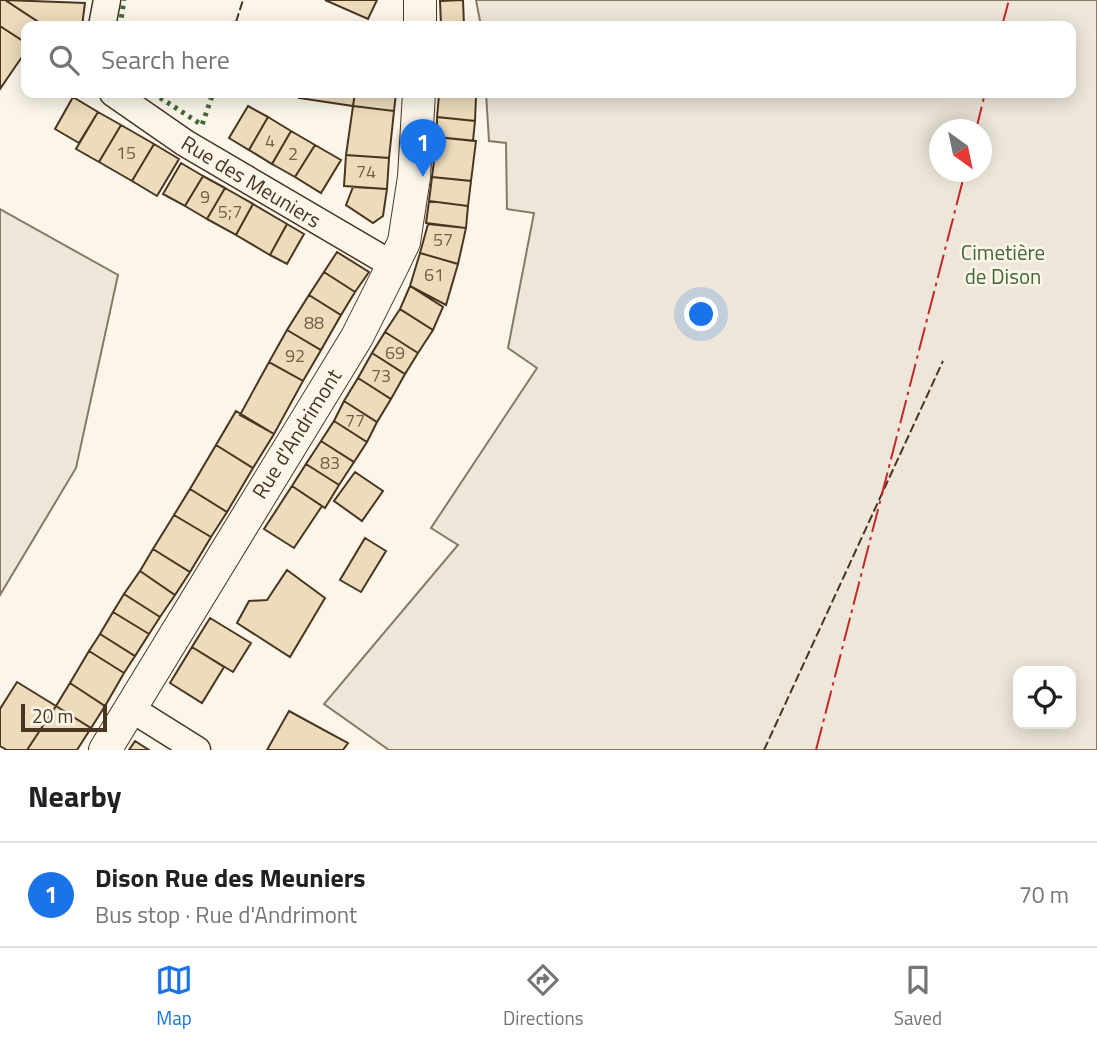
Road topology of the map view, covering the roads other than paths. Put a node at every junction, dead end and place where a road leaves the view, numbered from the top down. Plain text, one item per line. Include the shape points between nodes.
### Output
1 (107, 0) edge
2 (420, 0) edge
3 (103, 21) edge
4 (420, 21) edge
5 (120, 98) edge
6 (419, 98) edge
7 (393, 265) junction
8 (130, 708) junction
9 (105, 750) edge
10 (197, 750) edge

1 - 3 street
2 - 4 street
5 - 7 street, Rue des Meuniers via 185,144
6 - 7 street, Rue d'Andrimont via 404,242
7 - 8 street, Rue d'Andrimont via 357,337
8 - 9 street, Rue d'Andrimont
8 - 10 street

